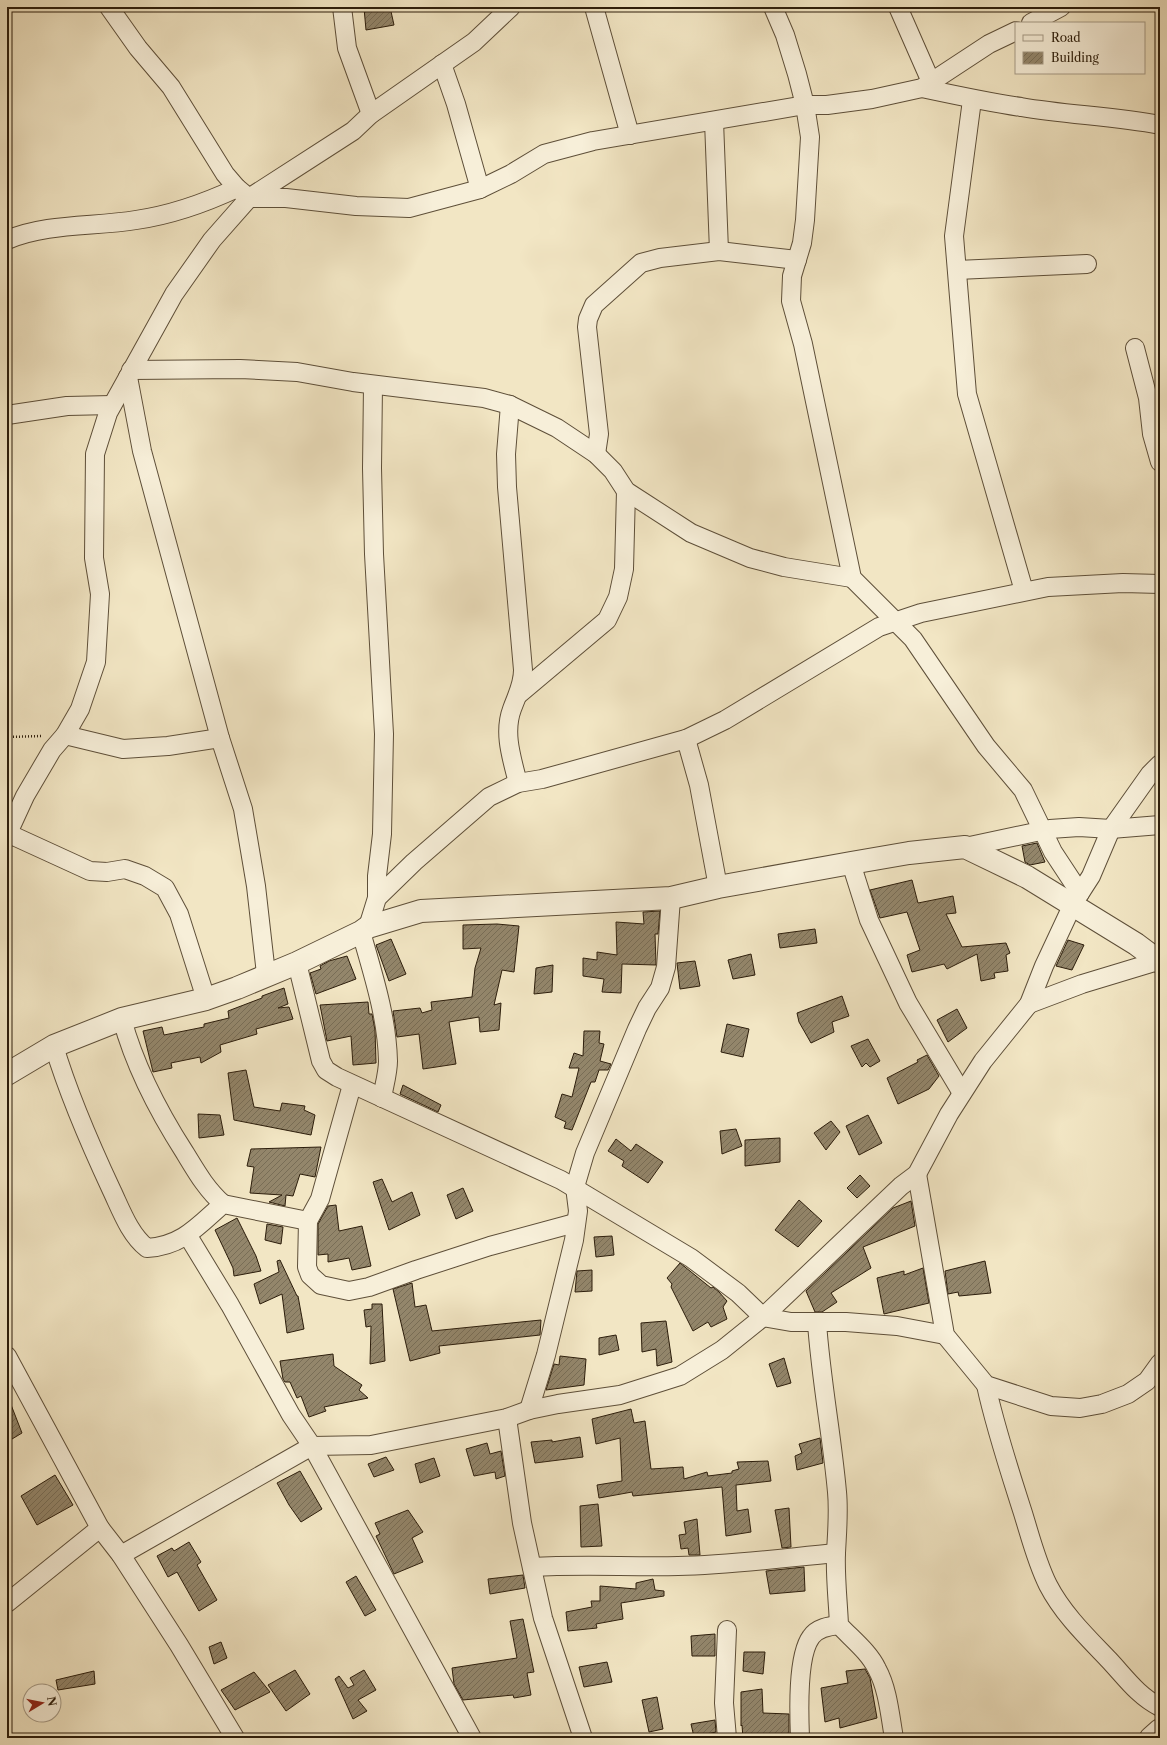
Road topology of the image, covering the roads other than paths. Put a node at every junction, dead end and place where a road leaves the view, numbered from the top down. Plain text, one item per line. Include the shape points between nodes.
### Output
1 (108, 7) edge
2 (342, 7) edge
3 (511, 7) edge
4 (594, 7) edge
5 (773, 7) edge
6 (898, 7) edge
7 (1061, 7) edge
8 (1033, 22) edge
9 (1015, 31) edge
10 (442, 64) junction
11 (927, 85) junction
12 (972, 100) junction
13 (805, 105) junction
14 (371, 114) junction
15 (714, 121) junction
16 (1160, 125) edge
17 (630, 135) junction
18 (480, 189) junction
19 (243, 193) junction
20 (7, 240) edge
21 (719, 252) junction
22 (797, 260) junction
23 (1087, 264) dead end
24 (957, 270) junction
25 (1135, 348) dead end
26 (130, 373) junction
27 (374, 385) junction
28 (112, 405) junction
29 (510, 405) junction
30 (7, 415) edge
31 (1156, 433) edge
32 (596, 454) junction
33 (1160, 462) edge
34 (626, 491) junction
35 (852, 578) junction
36 (1160, 584) edge
37 (1024, 591) junction
38 (894, 621) junction
39 (519, 694) junction
40 (65, 735) junction
41 (220, 738) junction
42 (686, 739) junction
43 (1160, 764) edge
44 (518, 783) junction
45 (1160, 825) edge
46 (1111, 829) junction
47 (1042, 831) junction
48 (7, 835) edge
49 (965, 848) junction
50 (851, 863) junction
51 (718, 886) junction
52 (377, 898) junction
53 (671, 898) junction
54 (1076, 899) junction
55 (364, 929) junction
56 (1159, 962) edge
57 (297, 963) junction
58 (266, 974) junction
59 (206, 999) junction
60 (1029, 1004) junction
61 (122, 1019) junction
62 (54, 1046) junction
63 (7, 1074) edge
64 (352, 1085) junction
65 (962, 1093) junction
66 (382, 1098) junction
67 (917, 1174) junction
68 (575, 1187) junction
69 (223, 1204) junction
70 (308, 1221) junction
71 (575, 1223) junction
72 (188, 1236) junction
73 (763, 1317) junction
74 (817, 1324) junction
75 (945, 1335) junction
76 (7, 1356) edge
77 (1160, 1363) edge
78 (1153, 1382) edge
79 (986, 1385) junction
80 (529, 1410) junction
81 (507, 1418) junction
82 (312, 1446) junction
83 (100, 1528) junction
84 (836, 1553) junction
85 (121, 1555) junction
86 (532, 1567) junction
87 (7, 1603) edge
88 (839, 1625) junction
89 (727, 1630) dead end
90 (1160, 1707) edge
91 (1160, 1730) edge
92 (235, 1738) edge
93 (472, 1738) edge
94 (583, 1738) edge
95 (727, 1738) edge
96 (800, 1738) edge
97 (894, 1738) edge
98 (1151, 1738) edge

1 - 19 street via 171,87 225,174
2 - 14 street via 347,48
3 - 10 street via 474,42
4 - 17 street
5 - 13 street via 785,35
6 - 11 street
7 - 8 street
9 - 11 street via 989,44
10 - 14 street
10 - 18 street
11 - 12 street
11 - 13 street via 872,99
12 - 16 street
12 - 24 street via 954,236
13 - 15 street
13 - 22 street via 810,137 805,220
14 - 19 street via 353,131
15 - 17 street
15 - 21 street
17 - 18 street via 593,141 544,154
18 - 19 street via 409,208 356,206
19 - 20 street via 136,220 42,231
19 - 26 street via 174,294
21 - 22 street
21 - 32 street via 660,258 641,263 594,305 587,327 599,434
22 - 35 street via 790,288 791,301 803,344
23 - 24 street
24 - 37 street via 968,394
25 - 31 street
26 - 27 street via 240,368 297,372
26 - 28 street
26 - 41 street via 142,451
27 - 29 street via 484,398
27 - 52 street via 374,554 384,734 382,834
28 - 30 street via 67,406
28 - 40 street via 95,454 94,558 100,594 96,662 80,709
29 - 32 street via 557,428
29 - 39 street via 506,454 523,670
31 - 33 street
32 - 34 street via 613,471
34 - 35 street via 685,530 750,558 784,567
34 - 39 street via 624,569 618,597 607,620
35 - 38 street
36 - 37 street via 1083,584
37 - 38 street via 971,601
38 - 42 street via 879,626 725,720
38 - 47 street via 913,639 986,746 1023,790
39 - 44 street via 511,710 508,734
40 - 41 street via 123,749 168,746
40 - 48 street via 52,750 25,796
41 - 58 street via 243,809 256,886
42 - 44 street via 542,779
42 - 51 street via 699,785
43 - 46 street
44 - 52 street via 490,797 414,862
45 - 46 street
46 - 47 street via 1079,827
46 - 54 street via 1091,876
47 - 49 street
47 - 54 street
48 - 59 street via 90,871 125,869 145,876 165,888 178,914
49 - 50 street
49 - 54 street
50 - 51 street
50 - 65 street via 870,920 908,1003
51 - 53 street
52 - 55 street
53 - 55 street via 421,911
53 - 68 street via 666,967 660,988 636,1029 585,1153
54 - 56 street
54 - 60 street
55 - 57 street
55 - 66 street via 385,1026 388,1062
56 - 60 street via 1075,986
57 - 58 street
57 - 64 street via 321,1061 326,1070
58 - 59 street
59 - 61 street
60 - 65 street via 983,1061
61 - 62 street
61 - 69 street via 129,1046 172,1133 211,1194
62 - 63 street
62 - 72 street via 64,1079 102,1168 134,1232 147,1248 160,1247
64 - 66 street
64 - 70 street via 320,1199
65 - 67 street
66 - 68 street
67 - 73 street
67 - 75 street
68 - 71 street via 578,1211
68 - 73 street via 691,1258
69 - 70 street
69 - 72 street
70 - 71 street via 307,1267 310,1275 321,1285 349,1291 369,1287 490,1246
71 - 80 street via 574,1240 546,1355
72 - 82 street
73 - 74 street
73 - 80 street via 722,1350 680,1376 620,1395
74 - 75 street via 846,1322 897,1326
74 - 84 street via 820,1370 831,1435 837,1494
75 - 79 street
76 - 83 street
77 - 78 street
78 - 79 street via 1102,1404 1080,1408 1051,1406
79 - 90 street via 1009,1470 1048,1585 1087,1638 1135,1689
80 - 81 street
81 - 82 street via 372,1445
81 - 86 street via 522,1524
82 - 85 street
82 - 93 street
83 - 85 street
83 - 87 street
84 - 86 street via 678,1566
84 - 88 street
85 - 92 street
86 - 94 street via 543,1618
88 - 96 street via 824,1627 811,1636 802,1658
88 - 97 street via 878,1669
89 - 95 street via 724,1703
91 - 98 street

